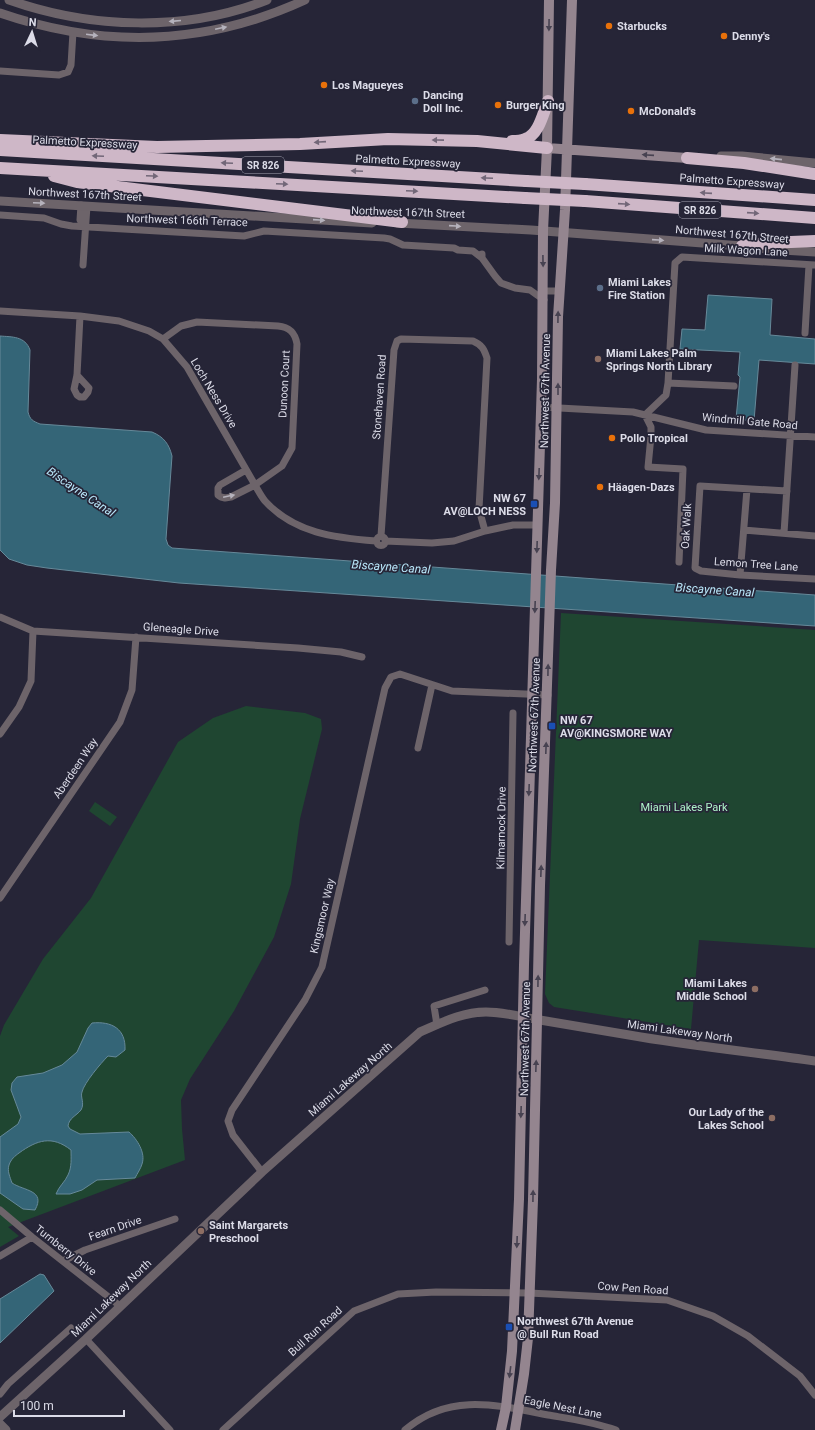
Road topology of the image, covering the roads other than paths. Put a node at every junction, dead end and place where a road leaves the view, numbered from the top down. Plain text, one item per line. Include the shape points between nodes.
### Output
1 (9, 0) edge
2 (267, 0) edge
3 (305, 0) edge
4 (549, 0) edge
5 (572, 0) edge
6 (238, 9) junction
7 (0, 13) edge
8 (131, 23) junction
9 (244, 23) junction
10 (73, 32) junction
11 (126, 37) junction
12 (0, 71) edge
13 (548, 101) junction
14 (0, 140) edge
15 (500, 143) junction
16 (547, 148) junction
17 (568, 149) junction
18 (0, 150) edge
19 (687, 158) junction
20 (815, 163) edge
21 (0, 168) edge
22 (30, 170) junction
23 (815, 174) edge
24 (815, 200) edge
25 (0, 201) edge
26 (84, 206) junction
27 (0, 215) edge
28 (815, 218) edge
29 (402, 222) junction
30 (85, 227) junction
31 (543, 231) junction
32 (564, 233) junction
33 (815, 242) edge
34 (742, 246) junction
35 (815, 252) edge
36 (83, 265) dead end
37 (812, 265) edge
38 (530, 290) junction
39 (559, 291) junction
40 (544, 292) junction
41 (0, 312) edge
42 (80, 316) junction
43 (805, 333) dead end
44 (163, 339) junction
45 (795, 365) dead end
46 (77, 375) dead end
47 (668, 383) junction
48 (734, 386) dead end
49 (541, 407) junction
50 (557, 408) junction
51 (645, 415) junction
52 (790, 436) junction
53 (815, 437) edge
54 (246, 470) junction
55 (255, 485) junction
56 (747, 489) junction
57 (787, 491) junction
58 (555, 502) junction
59 (538, 525) junction
60 (744, 530) junction
61 (485, 531) junction
62 (784, 533) junction
63 (815, 536) edge
64 (381, 539) junction
65 (552, 549) junction
66 (679, 562) dead end
67 (695, 568) joint
68 (740, 575) junction
69 (815, 579) edge
70 (0, 617) edge
71 (33, 631) junction
72 (136, 637) junction
73 (362, 657) dead end
74 (432, 685) junction
75 (532, 695) junction
76 (548, 696) junction
77 (513, 713) dead end
78 (0, 734) edge
79 (418, 748) dead end
80 (527, 856) junction
81 (541, 856) junction
82 (0, 898) edge
83 (510, 942) dead end
84 (485, 990) dead end
85 (523, 1017) junction
86 (537, 1020) junction
87 (437, 1025) junction
88 (815, 1061) edge
89 (262, 1172) junction
90 (0, 1210) edge
91 (175, 1219) dead end
92 (32, 1237) junction
93 (0, 1256) edge
94 (63, 1261) junction
95 (516, 1293) junction
96 (529, 1293) junction
97 (120, 1306) junction
98 (71, 1328) dead end
99 (86, 1339) junction
100 (0, 1394) edge
101 (815, 1395) edge
102 (506, 1407) junction
103 (519, 1409) junction
104 (0, 1417) edge
105 (0, 1424) edge
106 (6, 1430) edge
107 (170, 1430) edge
108 (222, 1430) edge
109 (405, 1430) edge
110 (501, 1430) edge
111 (515, 1430) edge
112 (616, 1430) edge

1 - 8 street via 76,18
2 - 6 street
3 - 9 street
4 -> 13 main road, Northwest 67th Avenue
5 - 17 main road, Northwest 67th Avenue
6 -> 8 street via 182,20
6 - 9 street
7 - 10 street
8 - 11 street
11 -> 9 street via 180,35
10 -> 11 street
10 - 12 street via 71,65 68,72 59,75
13 - 15 highway via 537,128 529,137
13 - 16 main road, Northwest 67th Avenue
15 -> 14 highway via 373,139 293,144 157,147
15 - 16 highway
16 - 17 main road
16 - 31 main road, Northwest 67th Avenue
19 -> 17 main road
17 - 32 main road, Northwest 67th Avenue
24 -> 18 highway, Palmetto Expressway / SR 826, bridge
20 -> 19 street via 742,156
19 - 23 highway via 744,163
21 - 22 highway, SR 826
22 -> 28 highway, SR 826, bridge via 585,201
22 - 29 highway via 77,182
25 -> 26 street, Northwest 167th Street
26 -> 29 street, Northwest 167th Street via 363,223
26 - 30 street via 80,220
27 - 30 street, Northwest 166th Terrace via 44,218 64,225
29 -> 31 street, Northwest 167th Street
30 - 36 street
30 - 38 street, Northwest 166th Terrace via 244,236 268,231 384,238 403,245 473,251 503,284
31 - 32 street, Northwest 167th Street
31 -> 40 main road, Northwest 67th Avenue
32 -> 34 street, Northwest 167th Street
32 - 39 main road, Northwest 67th Avenue
33 - 34 highway
34 - 35 street, Northwest 167th Street via 766,250
37 - 43 street, Milk Wagon Lane
37 - 47 street, Milk Wagon Lane via 682,257 676,263
38 - 40 street
38 - 40 street, Northwest 166th Terrace
39 - 40 street
50 -> 39 main road, Northwest 67th Avenue
40 - 49 main road, Northwest 67th Avenue
41 - 42 street, Loch Ness Drive
42 - 44 street, Loch Ness Drive via 119,321 149,331
42 - 46 street
44 - 54 street, Loch Ness Drive via 187,367
44 - 55 street, Dunoon Court via 181,326 197,322 278,326 293,332 297,344 292,448 282,466
45 - 52 street
47 - 48 street
47 - 51 street via 666,395
49 - 50 street, Windmill Gate Road
49 -> 59 main road, Northwest 67th Avenue
50 - 51 street, Windmill Gate Road via 633,412
50 - 58 main road, Northwest 67th Avenue
51 - 52 street, Windmill Gate Road via 706,430
51 - 66 street via 651,427 648,467 683,469
52 - 53 street, Windmill Gate Road
52 - 57 street
54 - 55 street, Loch Ness Drive
54 -> 55 street, Dunoon Court via 220,486 218,495 231,497
55 - 64 street, Loch Ness Drive via 275,509 305,529 333,536
56 - 57 street
56 - 60 street
56 - 67 street, Oak Walk via 700,486
57 - 62 street
58 - 59 main road via 544,522
58 - 65 main road, Northwest 67th Avenue
59 - 61 street, Loch Ness Drive via 513,525
59 - 65 main road via 543,528
59 -> 75 main road, Northwest 67th Avenue
60 - 62 street
60 - 68 street
61 - 64 street, Loch Ness Drive via 454,541 432,543
61 - 64 street, Stonehaven Road via 479,508 487,358 485,350 473,341 401,339 397,341 394,350
62 - 63 street
76 -> 65 main road, Northwest 67th Avenue
67 - 68 street, Lemon Tree Lane via 701,571
68 - 69 street, Lemon Tree Lane
70 - 71 street, Gleneagle Drive
71 - 72 street, Gleneagle Drive
71 - 78 street via 31,681 19,706
72 - 73 street, Gleneagle Drive via 298,648 341,652
72 - 82 street, Aberdeen Way via 132,690 120,722
74 - 75 street, Kingsmoor Way via 452,691
74 - 79 street
74 - 89 street, Kingsmoor Way via 400,674 391,677 385,688 322,967 305,1000 232,1110 228,1121 233,1135
75 - 76 street, Kingsmoor Way
75 -> 80 main road, Northwest 67th Avenue
81 -> 76 main road, Northwest 67th Avenue
77 - 83 street, Kilmarnock Drive
80 - 81 main road
80 -> 85 main road, Northwest 67th Avenue
86 -> 81 main road, Northwest 67th Avenue
84 - 87 street via 434,1006
85 - 86 street, Miami Lakeway North
85 - 87 street, Miami Lakeway North via 486,1012 462,1015
85 -> 95 main road, Northwest 67th Avenue
86 - 88 street, Miami Lakeway North via 716,1049
96 -> 86 main road, Northwest 67th Avenue
87 - 89 street, Miami Lakeway North via 420,1032
89 - 97 street, Miami Lakeway North
90 - 92 street, Turnberry Drive
91 - 94 street, Fearn Drive via 85,1250
92 - 93 street
92 - 94 street, Turnberry Drive
94 - 97 street, Turnberry Drive
95 - 96 street, Cow Pen Road
95 -> 102 main road, Northwest 67th Avenue
95 - 108 street, Bull Run Road via 398,1294 354,1312
96 - 101 street, Cow Pen Road via 667,1300 713,1316 748,1336 800,1376
96 - 103 main road, Northwest 67th Avenue
97 - 99 street, Miami Lakeway North
98 - 100 street
99 - 104 street, Miami Lakeway North
99 - 107 street
102 - 103 street, Eagle Nest Lane
102 - 109 street, Eagle Nest Lane via 476,1404 452,1406 428,1415
102 - 110 main road, Northwest 67th Avenue
103 - 111 main road, Northwest 67th Avenue
103 - 112 street, Eagle Nest Lane
105 - 106 street

